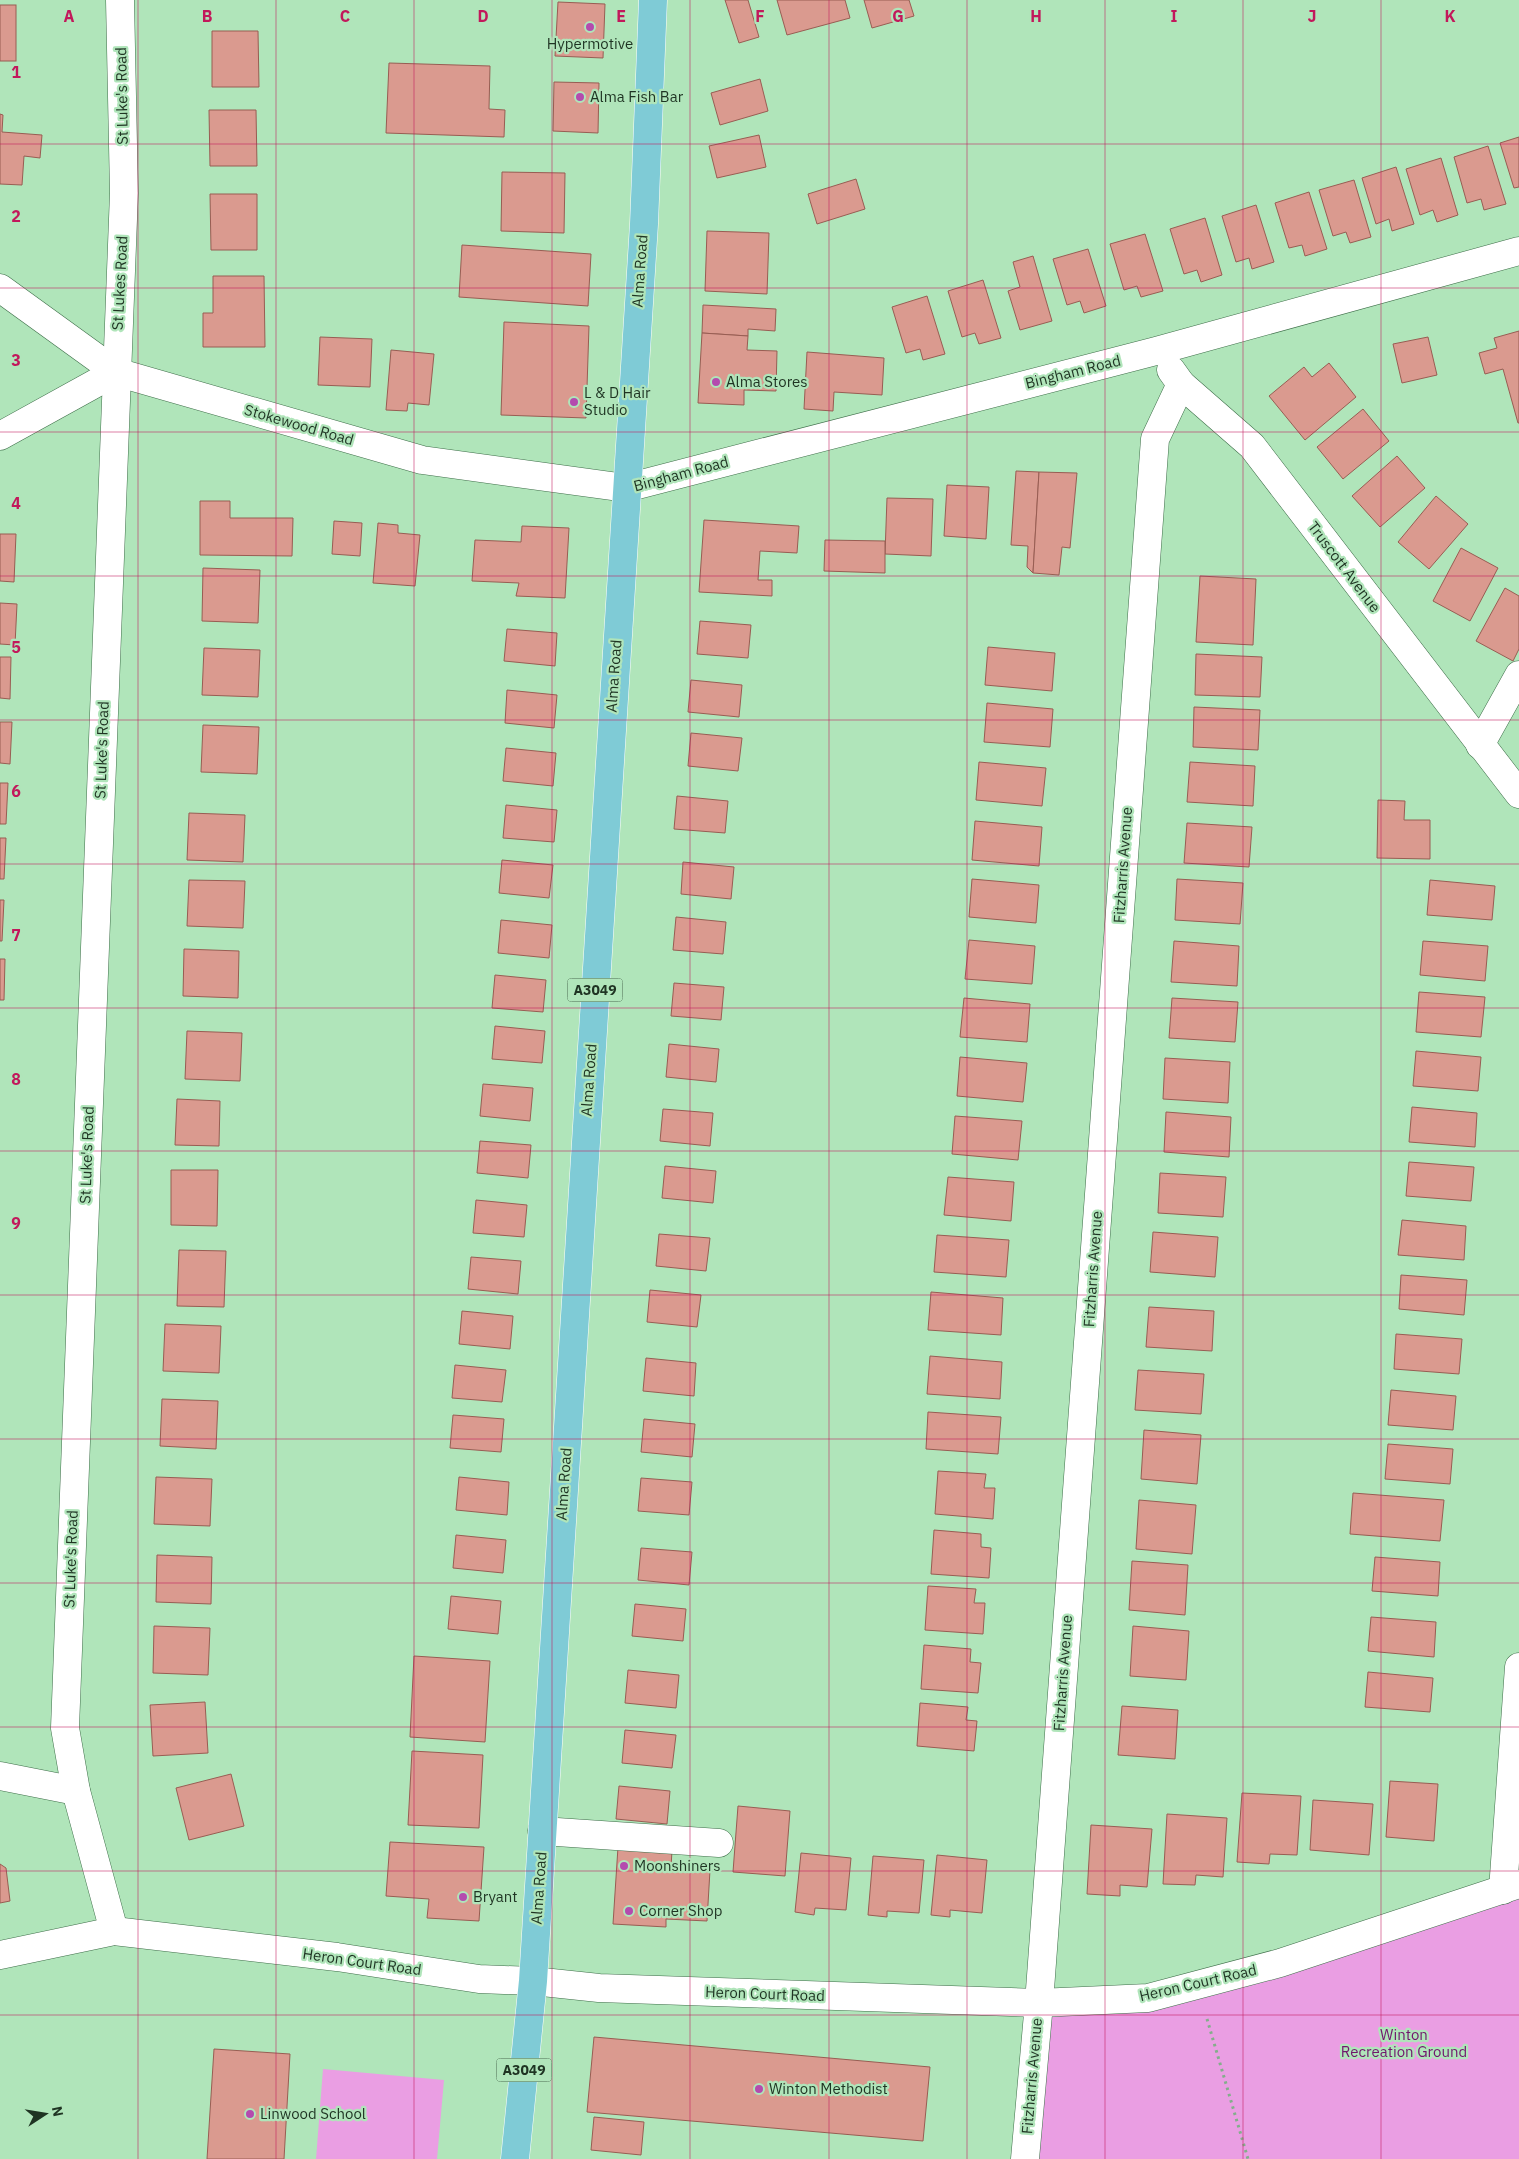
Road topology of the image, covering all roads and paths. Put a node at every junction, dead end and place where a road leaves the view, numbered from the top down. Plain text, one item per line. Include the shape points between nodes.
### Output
1 (120, 0) edge
2 (653, 0) edge
3 (124, 193) joint
4 (1519, 251) edge
5 (0, 288) edge
6 (1156, 351) junction
7 (116, 372) junction
8 (1181, 384) junction
9 (0, 436) edge
10 (626, 488) junction
11 (1519, 675) edge
12 (1480, 745) junction
13 (1519, 794) edge
14 (1519, 1666) edge
15 (0, 1776) edge
16 (76, 1791) junction
17 (542, 1830) junction
18 (719, 1843) dead end
19 (1511, 1887) edge
20 (114, 1931) junction
21 (0, 1955) edge
22 (533, 1981) junction
23 (1195, 1985) junction
24 (1039, 2003) junction
25 (515, 2159) edge
26 (1025, 2159) edge
27 (1248, 2159) edge

1 - 3 street, St Luke's Road
2 - 10 main road, Alma Road / A3049 via 644,224
3 - 7 street, St Lukes Road
4 - 6 street, Bingham Road
5 - 7 street, Stokewood Road
6 - 8 street, Truscott Avenue
6 - 10 street, Bingham Road
7 - 9 street
7 - 10 street, Stokewood Road via 422,460
7 - 16 street, St Luke's Road via 65,1728
8 - 12 street, Truscott Avenue via 1252,446
8 - 24 street, Fitzharris Avenue via 1155,439
10 - 17 main road, Alma Road / A3049
11 - 12 street
12 - 13 street, Truscott Avenue
14 - 19 street
15 - 16 street
16 - 20 street, St Luke's Road
17 - 18 street
17 - 22 main road, Alma Road / A3049
19 - 23 street, Heron Court Road via 1280,1963
20 - 21 street, Heron Court Road
20 - 22 street, Heron Court Road via 337,1957 480,1979
22 - 24 street, Heron Court Road via 599,1988
22 - 25 main road, Alma Road / A3049
23 - 24 street, Heron Court Road via 1148,1998
23 - 27 path
24 - 26 street, Fitzharris Avenue

